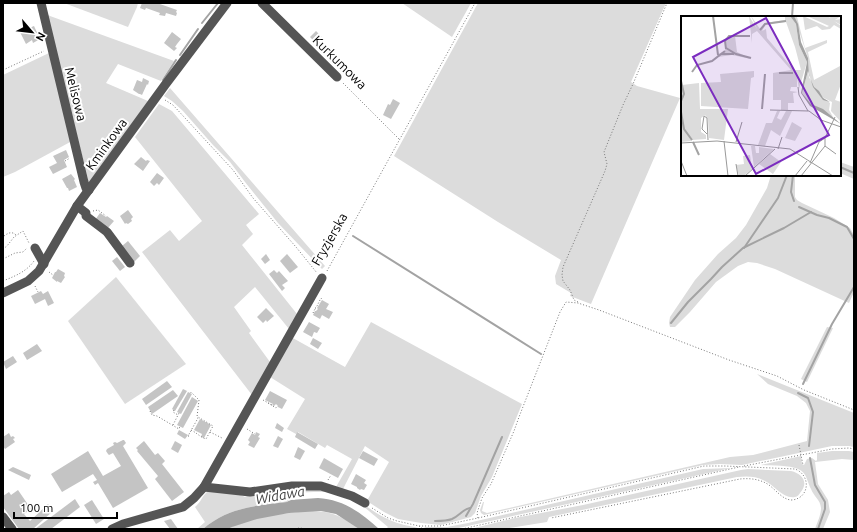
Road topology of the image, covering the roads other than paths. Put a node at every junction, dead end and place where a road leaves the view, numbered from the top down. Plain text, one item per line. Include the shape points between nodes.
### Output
1 (41, 3) edge
2 (227, 3) edge
3 (262, 3) edge
4 (337, 77) road end
5 (89, 190) junction
6 (77, 206) junction
7 (36, 248) dead end
8 (39, 262) junction
9 (130, 263) dead end
10 (322, 278) road end
11 (3, 294) edge
12 (204, 487) junction
13 (364, 503) road end
14 (3, 516) edge
15 (12, 529) edge
16 (112, 529) edge

1 - 5 street, Melisowa via 84,182
2 - 5 street, Kminkowa
3 - 4 street, Kurkumowa
5 - 6 street, Kminkowa
6 - 8 street, Kminkowa
6 - 9 street via 107,232
7 - 8 street
8 - 11 street, Kminkowa via 39,271 34,276
10 - 12 street, Fryzjerska
12 - 13 street via 250,492 292,486 321,486 352,496
12 - 16 street, Fryzjerska via 183,507
14 - 15 street

